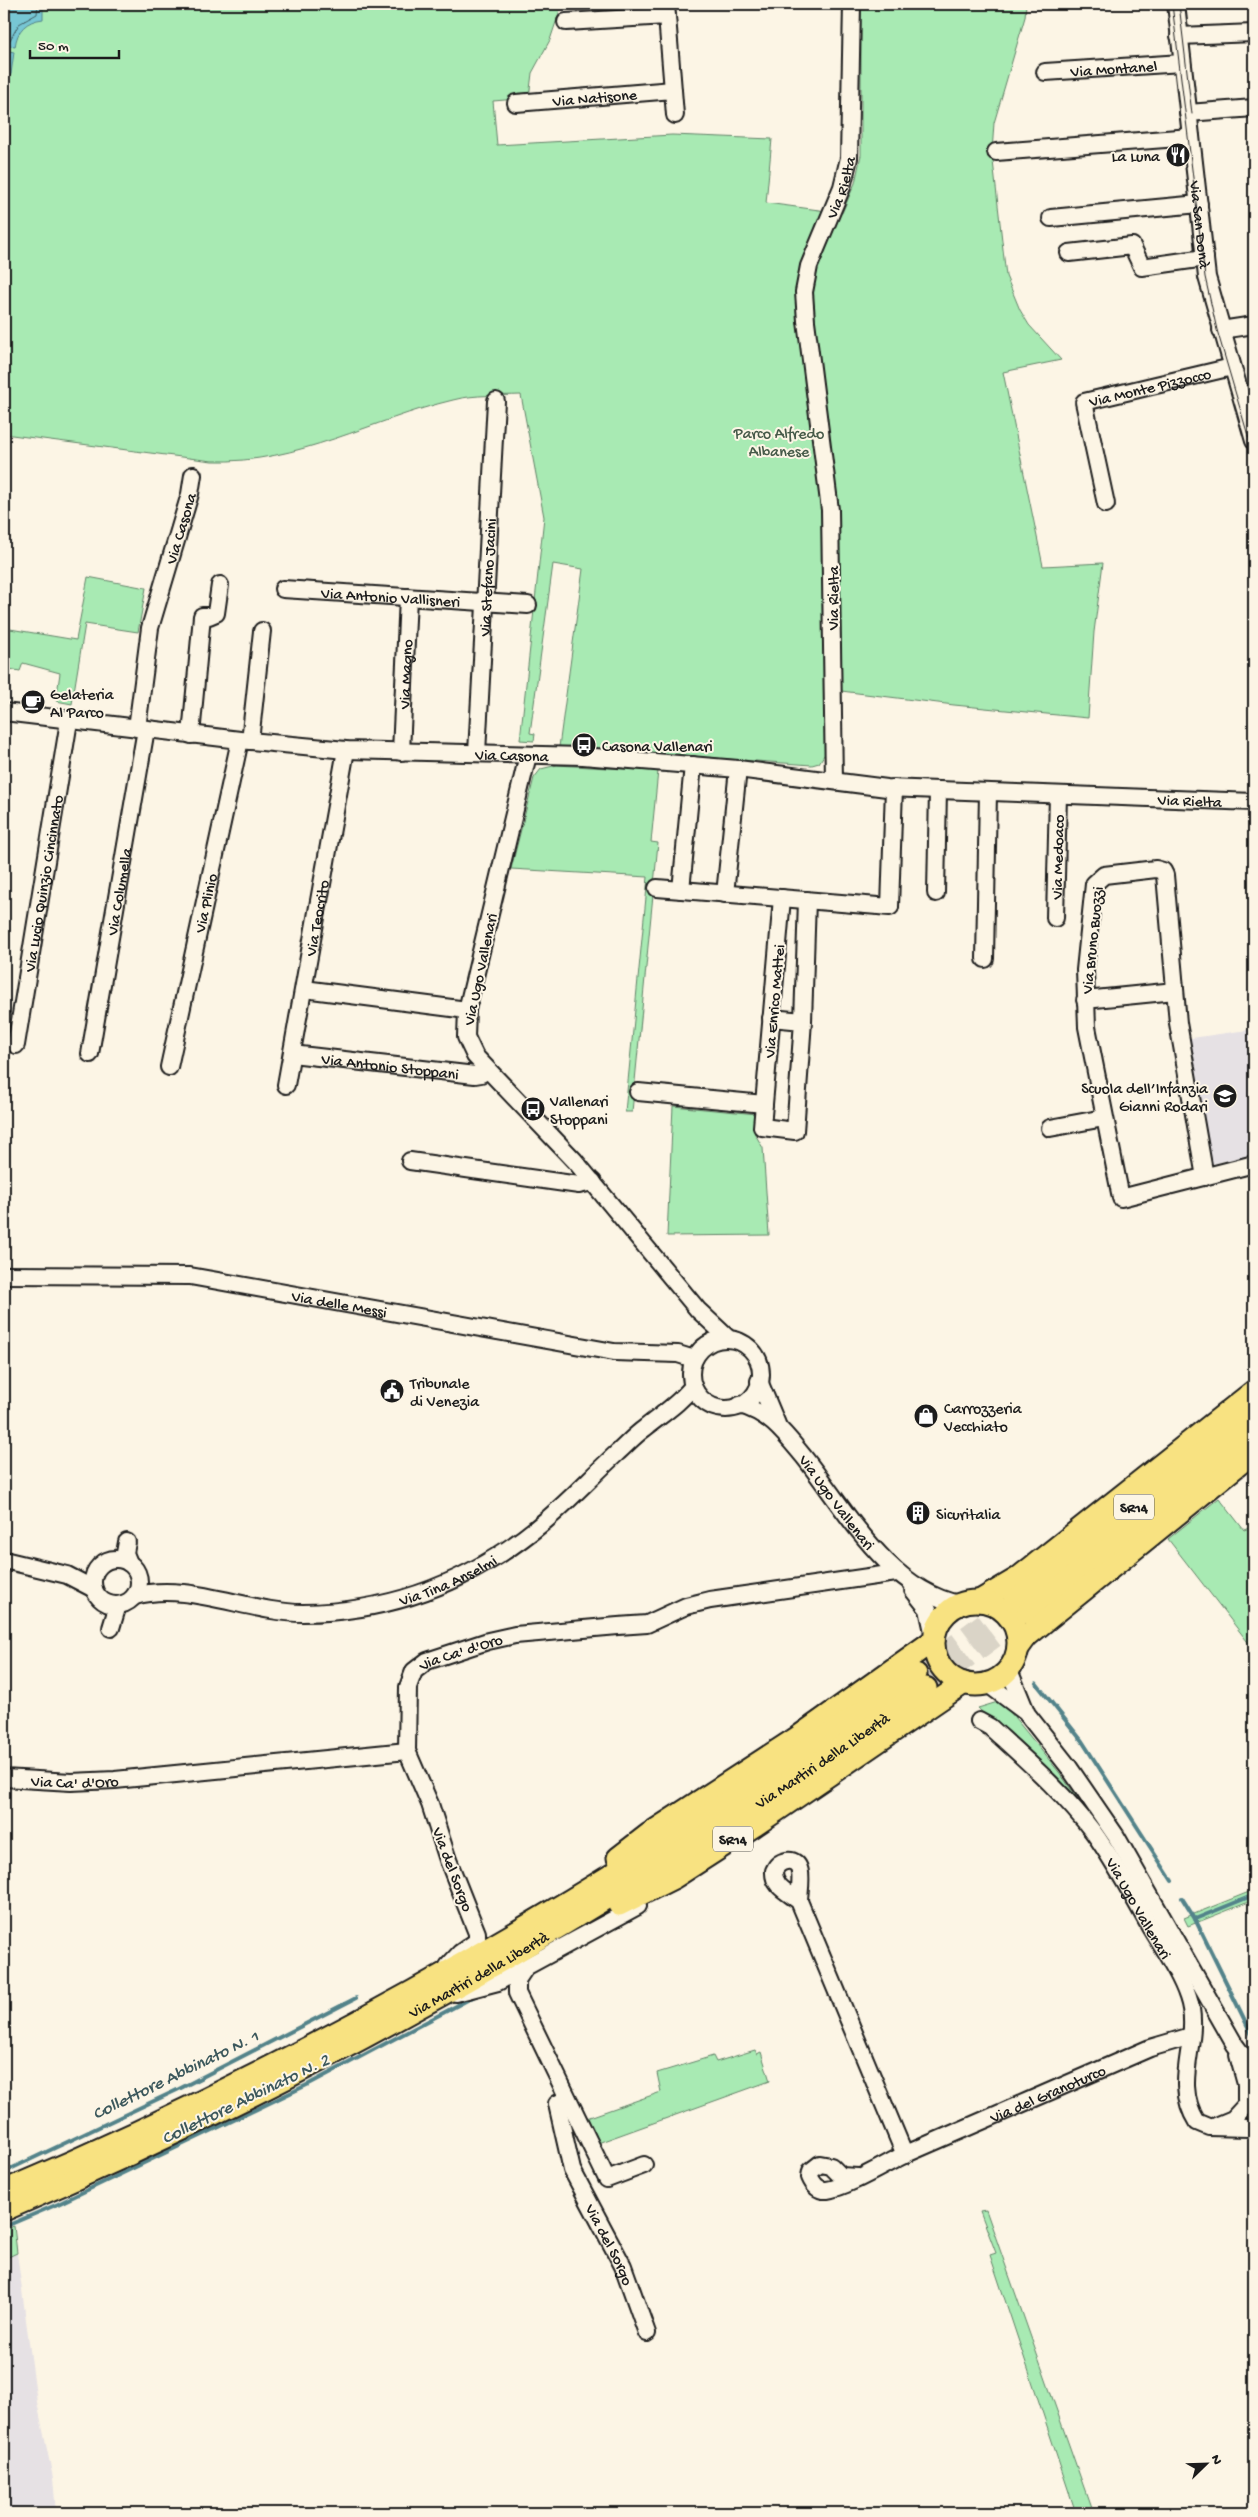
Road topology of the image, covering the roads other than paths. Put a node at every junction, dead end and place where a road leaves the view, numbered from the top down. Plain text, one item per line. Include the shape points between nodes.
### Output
1 (852, 4) edge
2 (1176, 4) edge
3 (667, 10) edge
4 (566, 22) dead end
5 (1254, 33) edge
6 (1180, 36) junction
7 (1182, 63) junction
8 (1045, 72) dead end
9 (673, 90) junction
10 (516, 103) dead end
11 (1254, 108) edge
12 (1188, 113) junction
13 (675, 115) dead end
14 (1191, 137) junction
15 (996, 152) dead end
16 (1198, 204) junction
17 (1051, 218) dead end
18 (1069, 253) dead end
19 (1205, 258) junction
20 (1254, 325) edge
21 (1221, 330) junction
22 (1232, 366) junction
23 (496, 401) dead end
24 (1254, 442) edge
25 (193, 475) dead end
26 (1106, 504) dead end
27 (220, 585) dead end
28 (283, 589) dead end
29 (408, 597) junction
30 (484, 602) junction
31 (528, 604) dead end
32 (262, 631) dead end
33 (4, 712) edge
34 (70, 721) junction
35 (141, 729) junction
36 (191, 734) junction
37 (245, 741) junction
38 (346, 750) junction
39 (401, 752) junction
40 (477, 753) junction
41 (528, 755) junction
42 (692, 765) junction
43 (738, 769) junction
44 (834, 780) junction
45 (894, 788) junction
46 (938, 790) junction
47 (988, 792) junction
48 (1058, 795) junction
49 (1254, 802) edge
50 (657, 888) dead end
51 (680, 890) junction
52 (936, 893) dead end
53 (724, 894) junction
54 (782, 898) junction
55 (807, 900) junction
56 (1055, 918) dead end
57 (986, 959) dead end
58 (304, 990) junction
59 (1175, 991) junction
60 (1085, 1000) junction
61 (467, 1010) junction
62 (772, 1018) junction
63 (803, 1021) junction
64 (16, 1046) dead end
65 (90, 1054) dead end
66 (292, 1054) junction
67 (169, 1067) dead end
68 (487, 1070) junction
69 (286, 1085) dead end
70 (638, 1092) dead end
71 (764, 1104) junction
72 (1104, 1118) junction
73 (1050, 1128) dead end
74 (410, 1160) dead end
75 (1254, 1164) edge
76 (1205, 1177) junction
77 (592, 1182) junction
78 (4, 1275) edge
79 (698, 1310) junction
80 (729, 1340) junction
81 (706, 1345) junction
82 (693, 1364) junction
83 (760, 1381) junction
84 (693, 1386) junction
85 (1254, 1391) edge
86 (709, 1404) junction
87 (740, 1405) junction
88 (1254, 1412) edge
89 (666, 1413) junction
90 (777, 1424) junction
91 (1254, 1433) edge
92 (1254, 1452) edge
93 (4, 1560) edge
94 (106, 1562) junction
95 (47, 1568) junction
96 (133, 1569) junction
97 (899, 1575) junction
98 (178, 1593) junction
99 (98, 1594) junction
100 (134, 1596) junction
101 (981, 1600) junction
102 (959, 1604) junction
103 (118, 1605) junction
104 (934, 1638) junction
105 (1019, 1647) junction
106 (1009, 1670) junction
107 (964, 1683) junction
108 (988, 1684) junction
109 (1027, 1714) junction
110 (978, 1721) dead end
111 (407, 1751) junction
112 (4, 1778) edge
113 (719, 1848) junction
114 (799, 1901) dead end
115 (529, 1924) junction
116 (525, 1968) junction
117 (440, 1975) junction
118 (492, 1976) junction
119 (1191, 2036) junction
120 (1235, 2045) junction
121 (1254, 2070) edge
122 (564, 2100) junction
123 (1248, 2100) edge
124 (1214, 2127) junction
125 (1252, 2133) edge
126 (905, 2155) junction
127 (644, 2166) dead end
128 (858, 2177) dead end
129 (4, 2191) edge
130 (4, 2210) edge
131 (647, 2333) dead end

1 - 44 street, Via Rielta via 849,158 842,187 815,247 804,292 831,530
2 - 6 street, Via San Donà
3 - 4 street
3 - 9 street
5 - 6 street
6 - 7 street, Via San Donà
7 - 8 street, Via Montanel
7 - 12 street, Via San Donà
9 - 10 street, Via Natisone
9 - 13 street
11 - 12 street
12 - 14 street, Via San Donà
14 - 15 street
14 - 16 street, Via San Donà
16 - 17 street
16 - 19 street, Via San Donà
18 - 19 street via 1132,246 1142,267
19 - 21 street, Via San Donà
20 - 21 street
21 - 22 street, Via San Donà
22 - 24 street, Via San Donà
22 - 26 street, Via Monte Pizzocco via 1084,402
23 - 30 street, Via Stefano Jacini
25 - 35 street, Via Casona via 150,628
27 - 36 street via 216,613 202,616
28 - 29 street, Via Antonio Vallisneri
29 - 30 street, Via Antonio Vallisneri
29 - 39 street, Via Magno
30 - 31 street, Via Antonio Vallisneri
30 - 40 street, Via Stefano Jacini
32 - 37 street
33 - 34 street, Via Casona
34 - 35 street, Via Casona
34 - 64 street, Via Lucio Quinzio Cincinnato
35 - 36 street, Via Casona
35 - 65 street, Via Columella
36 - 37 street, Via Casona
37 - 38 street, Via Casona
37 - 67 street, Via Plinio
38 - 39 street, Via Casona
38 - 58 street, Via Teocrito
39 - 40 street, Via Casona
40 - 41 street, Via Casona
41 - 42 street, Via Casona
41 - 61 street, Via Ugo Vallenari
42 - 43 street, Via Casona
42 - 51 street
43 - 44 street, Via Casona
43 - 53 street
44 - 45 street, Via Rielta
45 - 46 street, Via Rielta
45 - 55 street via 890,907
46 - 47 street, Via Rielta
46 - 52 street
47 - 48 street, Via Rielta
47 - 57 street
48 - 49 street, Via Rielta
48 - 56 street, Via Medoaco
50 - 51 street
51 - 53 street
53 - 54 street
54 - 55 street
54 - 62 street, Via Enrico Mattei
55 - 63 street
58 - 61 street
58 - 66 street, Via Teocrito
59 - 60 street
59 - 60 street, Via Bruno Buozzi via 1166,879 1163,871 1156,869 1104,875 1094,884
59 - 76 street, Via Bruno Buozzi
60 - 72 street, Via Bruno Buozzi via 1090,1053
61 - 68 street, Via Ugo Vallenari via 464,1028 467,1042
62 - 63 street
62 - 71 street, Via Enrico Mattei
63 - 71 street, Via Enrico Mattei via 795,1131 762,1127
66 - 68 street, Via Antonio Stoppani via 475,1075
66 - 69 street, Via Teocrito
68 - 77 street, Via Ugo Vallenari
70 - 71 street
72 - 73 street
72 - 76 street, Via Bruno Buozzi via 1121,1198
74 - 77 street via 579,1185
75 - 76 street, Via Bruno Buozzi
77 - 79 street, Via Ugo Vallenari
78 - 82 street, Via delle Messi via 190,1276 614,1352 673,1355
79 - 80 street, Via Ugo Vallenari
79 - 81 street, Via Ugo Vallenari via 706,1329
80 - 81 street via 716,1340
80 - 83 street via 744,1344 752,1351 760,1370
81 - 82 street
82 - 84 street
83 - 87 street via 756,1392
83 - 90 street, Via Ugo Vallenari
84 - 86 street via 702,1400
84 - 89 street, Via Tina Anselmi
85 - 101 main road via 1018,1578
86 - 87 street via 719,1408
86 - 89 street, Via Tina Anselmi
87 - 90 street, Via Ugo Vallenari via 756,1409
88 - 91 main road, SR14 via 1020,1607
89 - 98 street, Via Tina Anselmi via 645,1427 546,1520 476,1570 435,1588 380,1605 302,1612 274,1611
90 - 97 street, Via Ugo Vallenari
92 - 105 main road via 1027,1636
93 - 95 street
94 - 95 street via 89,1569
94 - 96 street via 117,1559
94 - 96 street via 123,1541
94 - 99 street via 94,1577
95 - 99 street via 67,1574
96 - 98 street
96 - 100 street via 139,1585
97 - 102 street via 936,1597
97 - 104 street, Via Ugo Vallenari via 928,1609
97 - 111 street, Via Ca' d'Oro via 704,1601 637,1627 515,1635 447,1653 420,1665 410,1678
98 - 100 street
99 - 103 street via 107,1603
99 - 103 street via 107,1625
100 - 103 street via 125,1604
101 - 102 main road
101 - 105 main road via 1005,1611 1013,1621
102 - 104 main road via 947,1611
104 - 107 main road via 935,1654 941,1667
104 - 115 main road, SR14 via 798,1737 648,1834
105 - 106 main road
106 - 108 main road
106 - 109 street, Via Ugo Vallenari
107 - 108 main road
107 - 113 main road, SR14
108 - 109 street, Via Ugo Vallenari
109 - 120 street, Via Ugo Vallenari via 1116,1836
110 - 119 street, Via Ugo Vallenari via 990,1727 1051,1783 1097,1838 1188,1996 1194,2020
111 - 112 street, Via Ca' d'Oro via 115,1780 72,1782
111 - 117 street, Via del Sorgo via 477,1933 477,1941 460,1953
113 - 116 street via 695,1874 680,1884
113 - 118 main road, SR14 via 662,1884
114 - 126 street
115 - 117 main road, Via Martiri della Libertà / SR14
115 - 118 main road, Via Martiri della Libertà / SR14 via 921,1681 732,1822
116 - 118 street
116 - 122 street, Via del Sorgo via 517,1980 517,1993
117 - 129 main road, Via Martiri della Libertà / SR14 via 248,2076
118 - 122 street, Via del Sorgo via 505,1991 551,2087
118 - 130 main road, Via Martiri della Libertà / SR14 via 432,2000 264,2088
119 - 124 street, Via Ugo Vallenari via 1186,2100 1197,2122
119 - 126 street, Via del Granoturco via 1150,2048
120 - 121 street, Via Ugo Vallenari
120 - 123 street, Via Ugo Vallenari
122 - 127 street, Via del Sorgo via 607,2179
122 - 131 street, Via del Sorgo via 557,2104 572,2170 623,2266
123 - 124 street via 1233,2118
123 - 125 street, Via Ugo Vallenari via 1243,2115
124 - 125 street, Via Ugo Vallenari
126 - 128 street, Via del Granoturco

